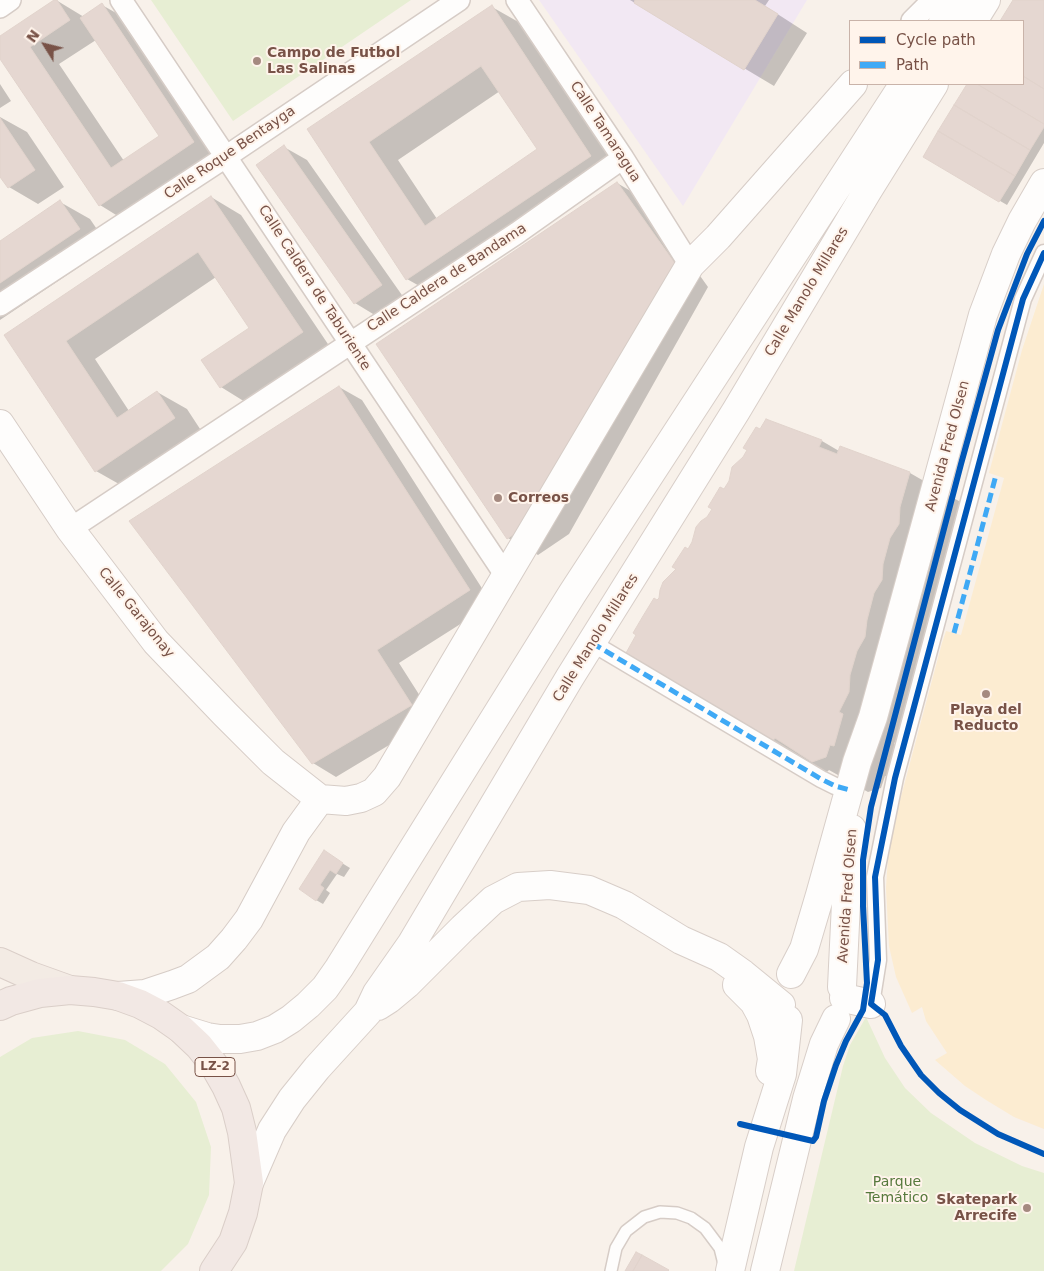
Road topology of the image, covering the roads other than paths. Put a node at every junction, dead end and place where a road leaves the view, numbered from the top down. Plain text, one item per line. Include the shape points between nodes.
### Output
1 (10, 0) edge
2 (121, 0) edge
3 (459, 0) edge
4 (517, 0) edge
5 (933, 0) edge
6 (956, 0) edge
7 (986, 0) edge
8 (0, 7) edge
9 (913, 20) edge
10 (944, 20) edge
11 (974, 20) edge
12 (852, 85) edge
13 (903, 85) edge
14 (933, 85) edge
15 (227, 156) junction
16 (623, 158) junction
17 (1044, 183) edge
18 (1044, 253) edge
19 (690, 265) junction
20 (0, 305) edge
21 (349, 342) junction
22 (0, 424) edge
23 (70, 529) junction
24 (506, 576) junction
25 (592, 643) junction
26 (873, 718) junction
27 (850, 790) junction
28 (320, 799) junction
29 (681, 940) junction
30 (0, 962) edge
31 (791, 974) junction
32 (70, 990) junction
33 (118, 996) junction
34 (840, 1001) junction
35 (871, 1004) joint
36 (0, 1006) edge
37 (368, 1012) junction
38 (785, 1012) junction
39 (181, 1029) junction
40 (759, 1147) junction
41 (249, 1183) junction
42 (214, 1271) edge
43 (611, 1271) edge
44 (725, 1271) edge
45 (730, 1271) edge
46 (766, 1271) edge

1 - 8 street
2 - 15 street, Calle Caldera de Taburiente
3 - 15 street, Calle Roque Bentayga
4 - 16 street, Calle Tamaragua
5 - 9 street
6 - 10 main road
7 - 11 main road
12 - 19 main road via 718,238
13 - 39 main road via 578,586 325,988 291,1019 257,1036 220,1039
14 - 25 main road, Calle Manolo Millares
15 - 20 street, Calle Roque Bentayga
15 - 21 street, Calle Caldera de Taburiente
16 - 19 street, Calle Tamaragua
16 - 21 street, Calle Caldera de Bandama via 517,233
17 - 26 main road, Avenida Fred Olsen via 1006,254 983,315
18 - 35 street via 1023,299 895,778 876,877 878,960
19 - 24 main road
21 - 23 street, Calle Caldera de Bandama
21 - 24 street, Calle Caldera de Taburiente
22 - 23 main road, Calle Garajonay
23 - 28 main road, Calle Garajonay via 156,642 273,762
24 - 28 main road via 387,777 374,792 362,798 346,801
25 - 27 street via 828,783
25 - 37 main road, Calle Manolo Millares
26 - 27 main road, Avenida Fred Olsen
26 - 34 main road, Avenida Fred Olsen via 852,834
27 - 31 main road, Avenida Fred Olsen via 807,940
28 - 33 main road via 296,832 249,919 218,957 188,979 145,994
29 - 37 main road via 624,905 589,890 550,885 518,887 493,900 407,984
29 - 38 main road via 719,957
29 - 40 main road via 744,990 761,1015 772,1058
30 - 32 main road
31 - 34 main road via 810,966 828,970 837,978
31 - 38 main road via 780,993
32 - 33 highway, LZ-2
32 - 36 highway, LZ-2 via 40,993
33 - 39 highway, LZ-2 via 161,1015
34 - 35 main road
34 - 38 main road via 825,1027 814,1030 800,1028
34 - 46 main road, Avenida Fred Olsen via 807,1099
37 - 41 main road, Calle Manolo Millares via 292,1099 272,1130
38 - 40 main road via 782,1074
39 - 41 highway, LZ-2 via 214,1065 236,1108
40 - 45 main road
41 - 42 highway, LZ-2 via 233,1242
43 - 44 lane via 616,1248 626,1231 644,1217 660,1212 677,1213 705,1228 720,1248

